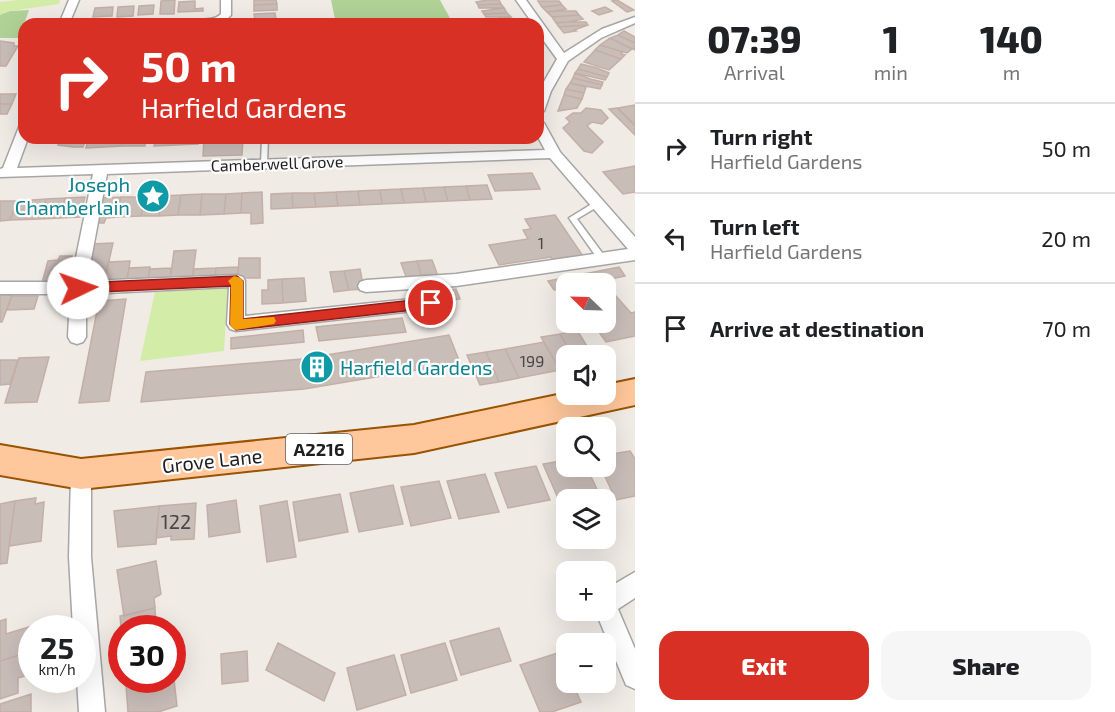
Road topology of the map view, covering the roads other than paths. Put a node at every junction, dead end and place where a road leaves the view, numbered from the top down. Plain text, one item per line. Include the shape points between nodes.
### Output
1 (74, 0) edge
2 (226, 0) edge
3 (520, 0) edge
4 (66, 18) edge
5 (222, 18) edge
6 (534, 18) edge
7 (635, 20) edge
8 (544, 32) edge
9 (563, 59) junction
10 (544, 94) edge
11 (544, 135) edge
12 (18, 143) edge
13 (265, 144) edge
14 (554, 154) junction
15 (264, 163) junction
16 (101, 170) junction
17 (4, 173) edge
18 (598, 204) junction
19 (635, 247) edge
20 (635, 254) edge
21 (603, 260) junction
22 (366, 286) dead end
23 (0, 288) edge
24 (78, 288) junction
25 (431, 303) dead end
26 (77, 337) dead end
27 (635, 392) edge
28 (0, 460) edge
29 (81, 474) junction
30 (635, 584) edge
31 (616, 596) edge
32 (610, 621) edge
33 (635, 676) edge
34 (92, 712) edge

1 - 4 street
2 - 5 street via 226,15
3 - 6 street
7 - 9 street via 587,40
8 - 9 street
9 - 10 street
11 - 14 street
12 - 17 street
13 - 15 lane
14 - 15 street, Camberwell Grove
14 - 18 street
15 - 16 street, Camberwell Grove
16 - 17 street, Camberwell Grove
16 - 24 street
18 - 19 street
18 - 21 lane via 573,218
20 - 21 street
21 - 22 street via 456,280
23 - 24 street
24 - 25 street via 237,281 236,324
24 - 26 street
27 - 29 main road, Grove Lane / A2216 via 414,439
28 - 29 main road, Grove Lane / A2216
29 - 34 street via 80,557
30 - 31 street
32 - 33 street

